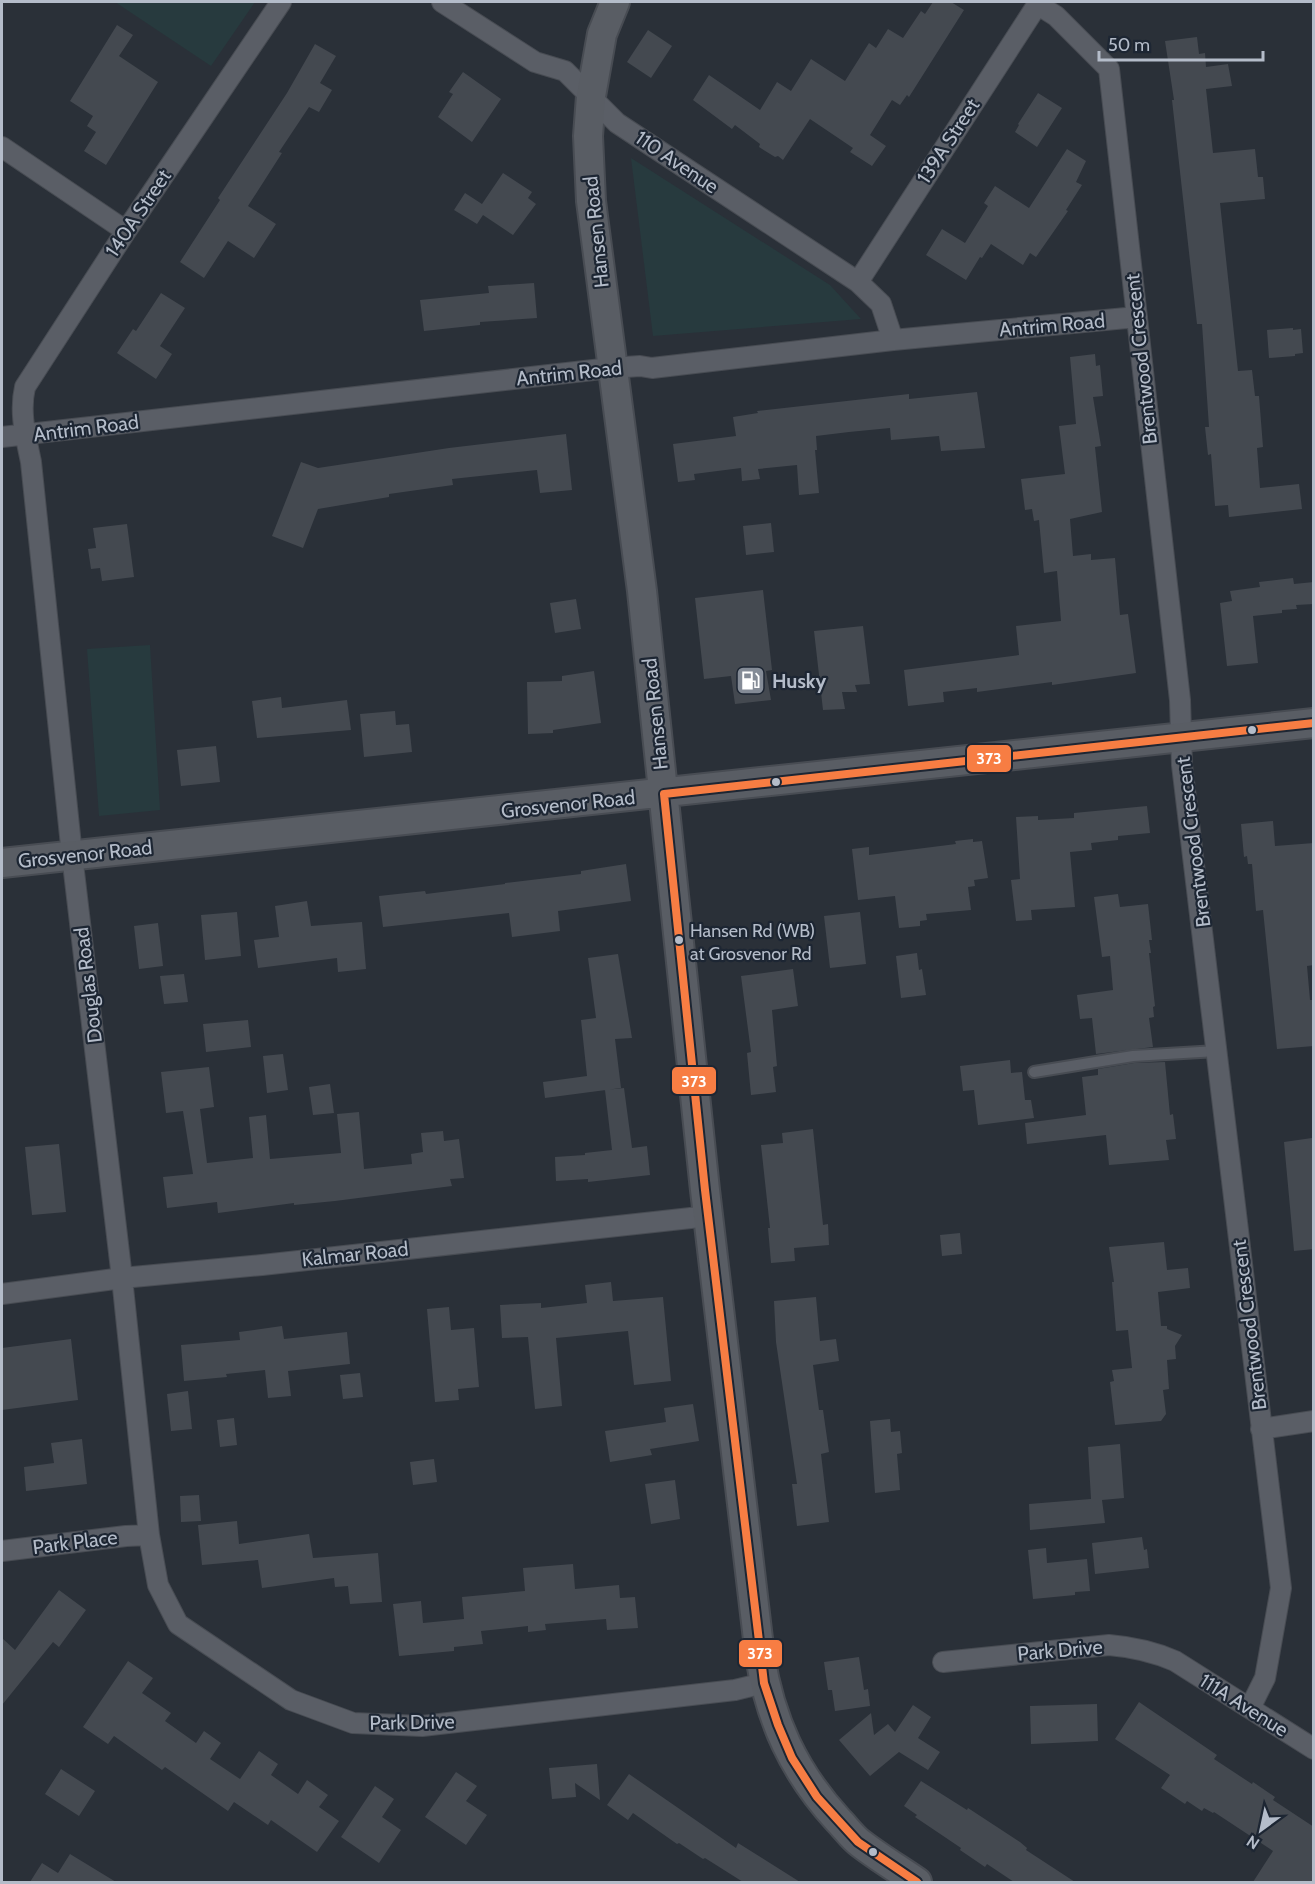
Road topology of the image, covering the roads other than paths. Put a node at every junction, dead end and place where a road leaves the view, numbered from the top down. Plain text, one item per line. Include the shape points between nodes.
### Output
1 (281, 2) edge
2 (442, 2) edge
3 (615, 2) edge
4 (1038, 3) edge
5 (591, 96) junction
6 (2, 147) edge
7 (126, 231) junction
8 (858, 282) junction
9 (1137, 317) junction
10 (893, 340) junction
11 (611, 368) junction
12 (25, 435) junction
13 (2, 437) edge
14 (1314, 723) edge
15 (1181, 738) junction
16 (664, 794) junction
17 (72, 855) junction
18 (2, 863) edge
19 (1217, 1051) junction
20 (1034, 1072) dead end
21 (709, 1216) junction
22 (122, 1278) junction
23 (2, 1294) edge
24 (1314, 1421) edge
25 (1261, 1429) junction
26 (149, 1535) junction
27 (2, 1551) edge
28 (1174, 1661) joint
29 (943, 1662) dead end
30 (764, 1683) junction
31 (1251, 1708) junction
32 (1314, 1749) edge
33 (917, 1882) edge

1 - 7 street, 140A Street
2 - 5 street, 110 Avenue via 535,62 565,71
3 - 5 main road, Hansen Road via 602,34
4 - 8 street, 139A Street
4 - 9 street, Brentwood Crescent via 1109,69
5 - 8 street, 110 Avenue via 617,123
5 - 11 main road, Hansen Road via 591,201
6 - 7 street
7 - 12 street, 140A Street via 25,387 21,403
8 - 10 street, 110 Avenue via 880,304
9 - 10 street, Antrim Road
9 - 15 street, Brentwood Crescent
10 - 11 street, Antrim Road via 652,368
11 - 12 street, Antrim Road
11 - 16 main road, Hansen Road via 642,591
12 - 13 street, Antrim Road
12 - 17 street, Douglas Road via 32,462
14 - 15 main road, Grosvenor Road
15 - 16 main road, Grosvenor Road
15 - 19 street, Brentwood Crescent
16 - 17 main road, Grosvenor Road
16 - 21 main road, Hansen Road
17 - 18 main road, Grosvenor Road
17 - 22 street, Douglas Road
19 - 20 lane via 1133,1056
19 - 25 street, Brentwood Crescent
21 - 22 street, Kalmar Road
21 - 30 main road, Hansen Road
22 - 23 street, Kalmar Road
22 - 26 street, Douglas Road
24 - 25 street
25 - 31 street, Brentwood Crescent via 1281,1588 1265,1678
26 - 27 street, Park Place
26 - 30 street, Park Drive via 158,1585 178,1624 291,1700 353,1723 422,1726 735,1690
28 - 29 street, Park Drive via 1144,1650 1109,1645
28 - 31 street, 111A Avenue
30 - 33 main road, Hansen Road via 792,1758 818,1797 858,1842
31 - 32 street, 111A Avenue

